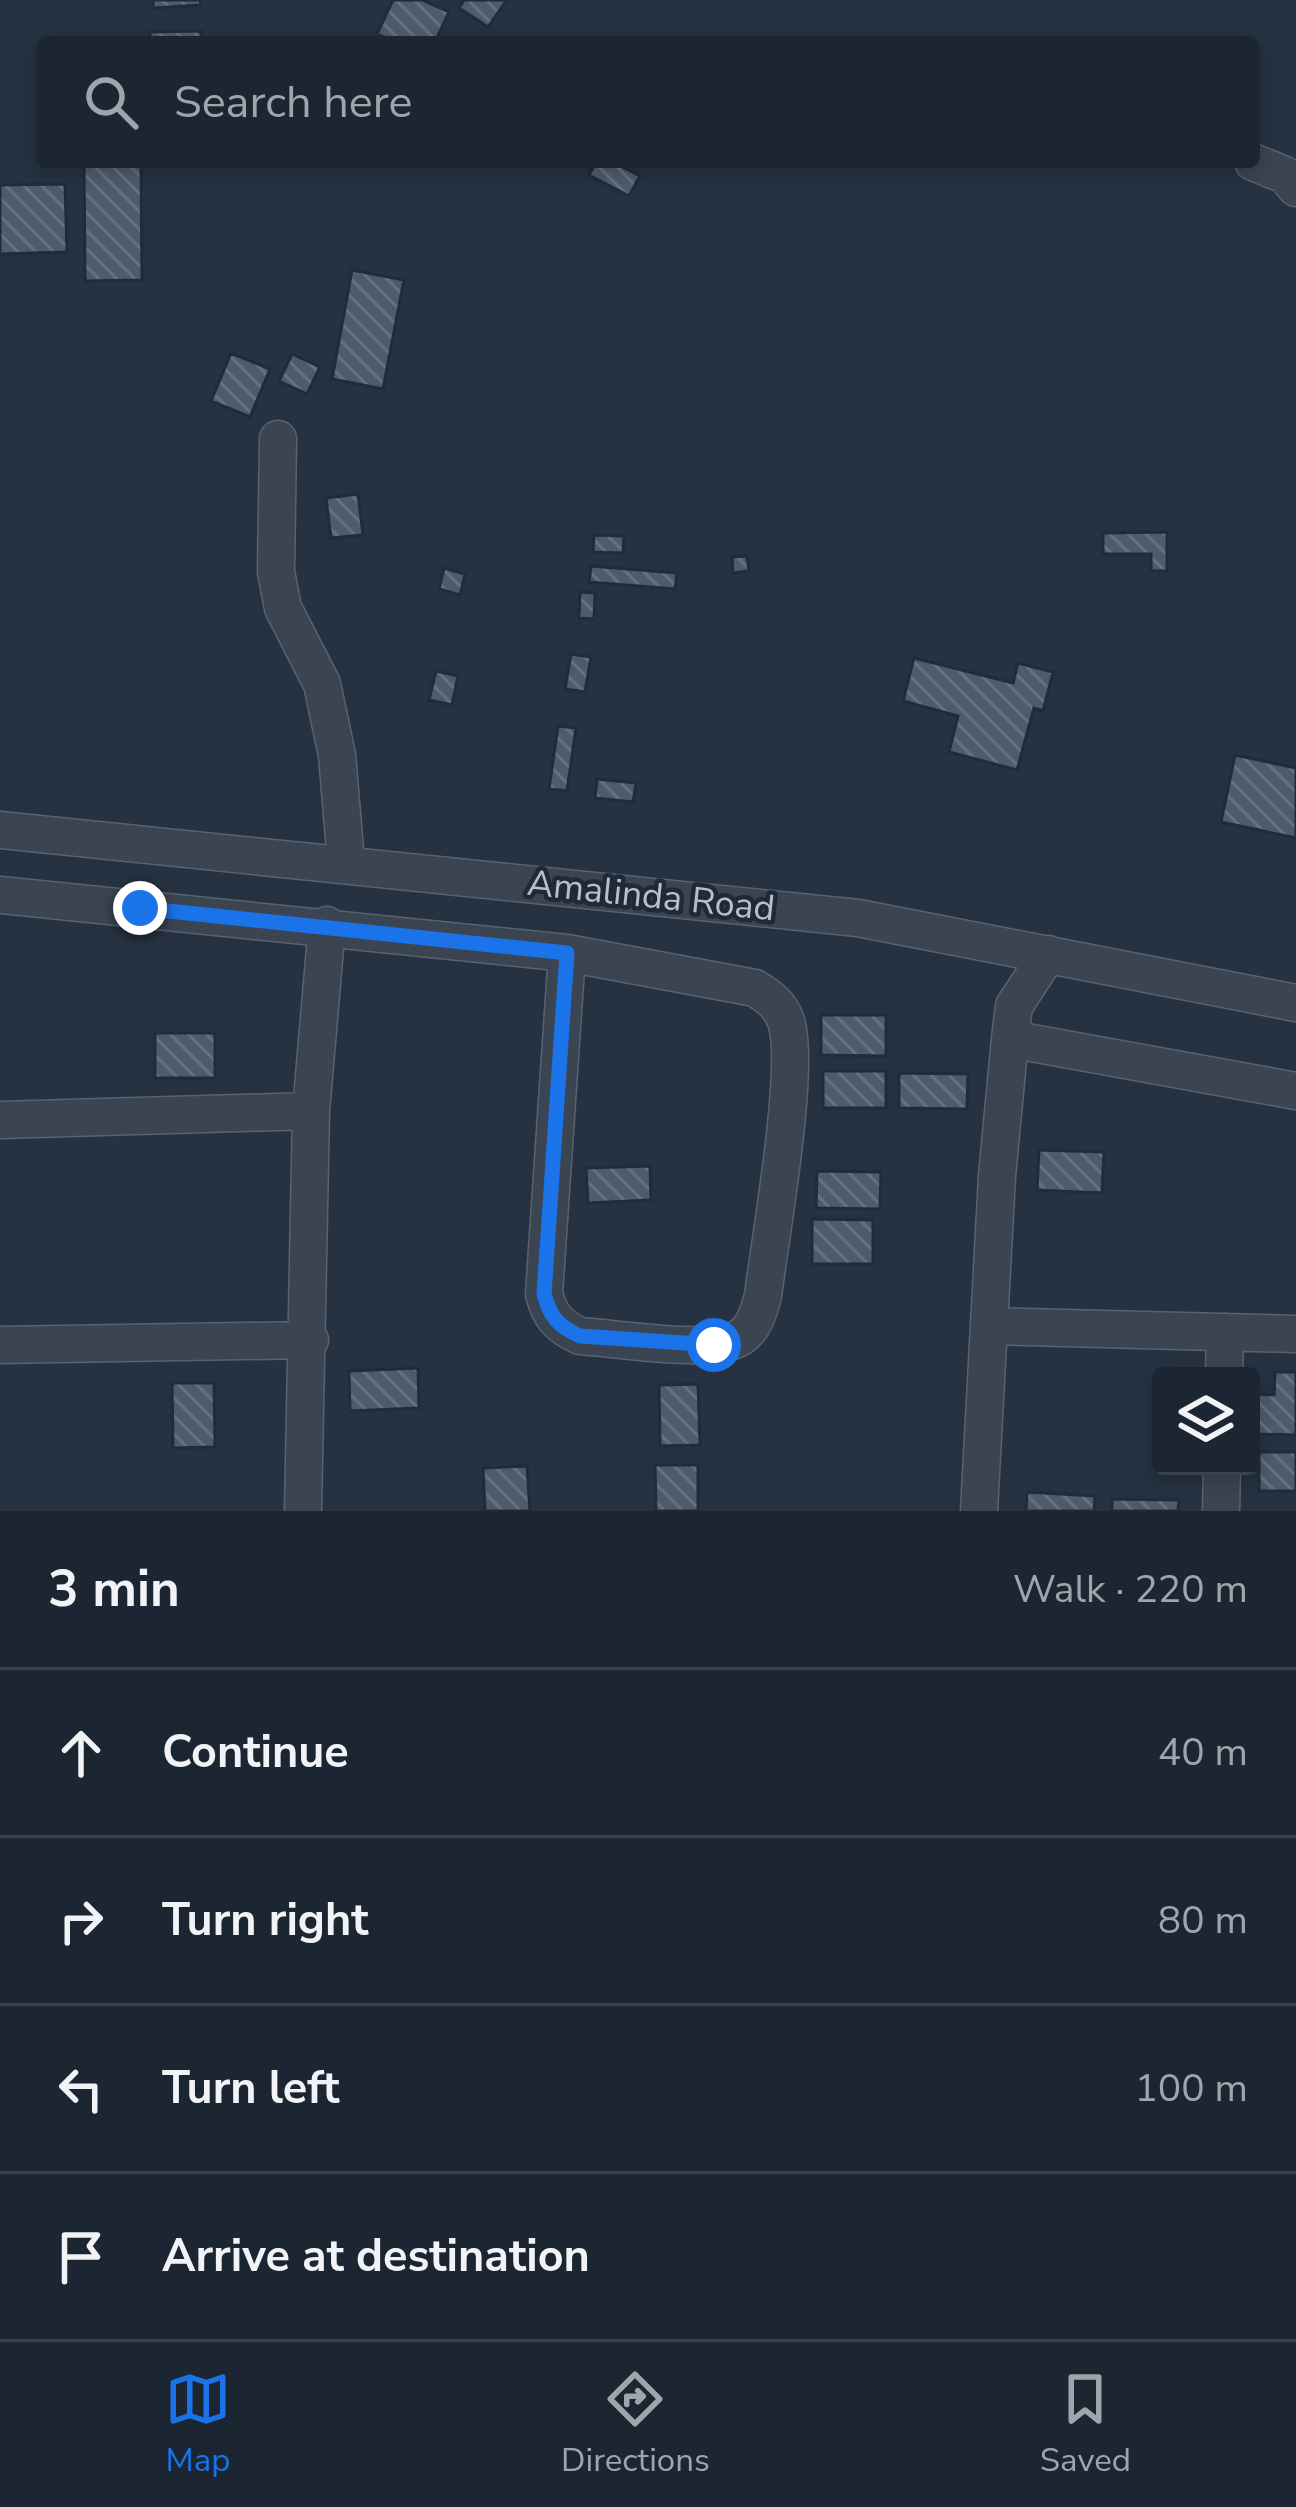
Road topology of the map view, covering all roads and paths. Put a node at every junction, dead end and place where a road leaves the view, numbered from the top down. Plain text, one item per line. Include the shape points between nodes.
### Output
1 (1260, 165) edge
2 (1296, 188) edge
3 (278, 439) dead end
4 (0, 830) edge
5 (346, 862) junction
6 (0, 895) edge
7 (327, 925) junction
8 (567, 953) junction
9 (1048, 954) junction
10 (1296, 1003) edge
11 (1010, 1039) junction
12 (1296, 1091) edge
13 (311, 1111) junction
14 (0, 1120) edge
15 (990, 1326) junction
16 (1225, 1332) junction
17 (1296, 1334) edge
18 (310, 1340) junction
19 (0, 1346) edge
20 (1224, 1367) edge
21 (1222, 1475) edge
22 (303, 1511) edge
23 (979, 1511) edge
24 (1221, 1511) edge

1 - 2 street
3 - 5 street via 276,572 283,608 322,684
4 - 5 street, Amalinda Road
5 - 9 street, Amalinda Road via 858,918
6 - 7 street
7 - 8 street
7 - 13 street
8 - 8 street via 754,988 776,1002 787,1024 764,1295 740,1338 714,1345 580,1336 549,1312
9 - 10 street, Amalinda Road
9 - 11 street via 1014,1006
11 - 12 street
11 - 15 street
13 - 14 street
13 - 18 street
15 - 16 street
15 - 23 street
16 - 17 street
16 - 20 street
18 - 19 street
18 - 22 street
21 - 24 street

